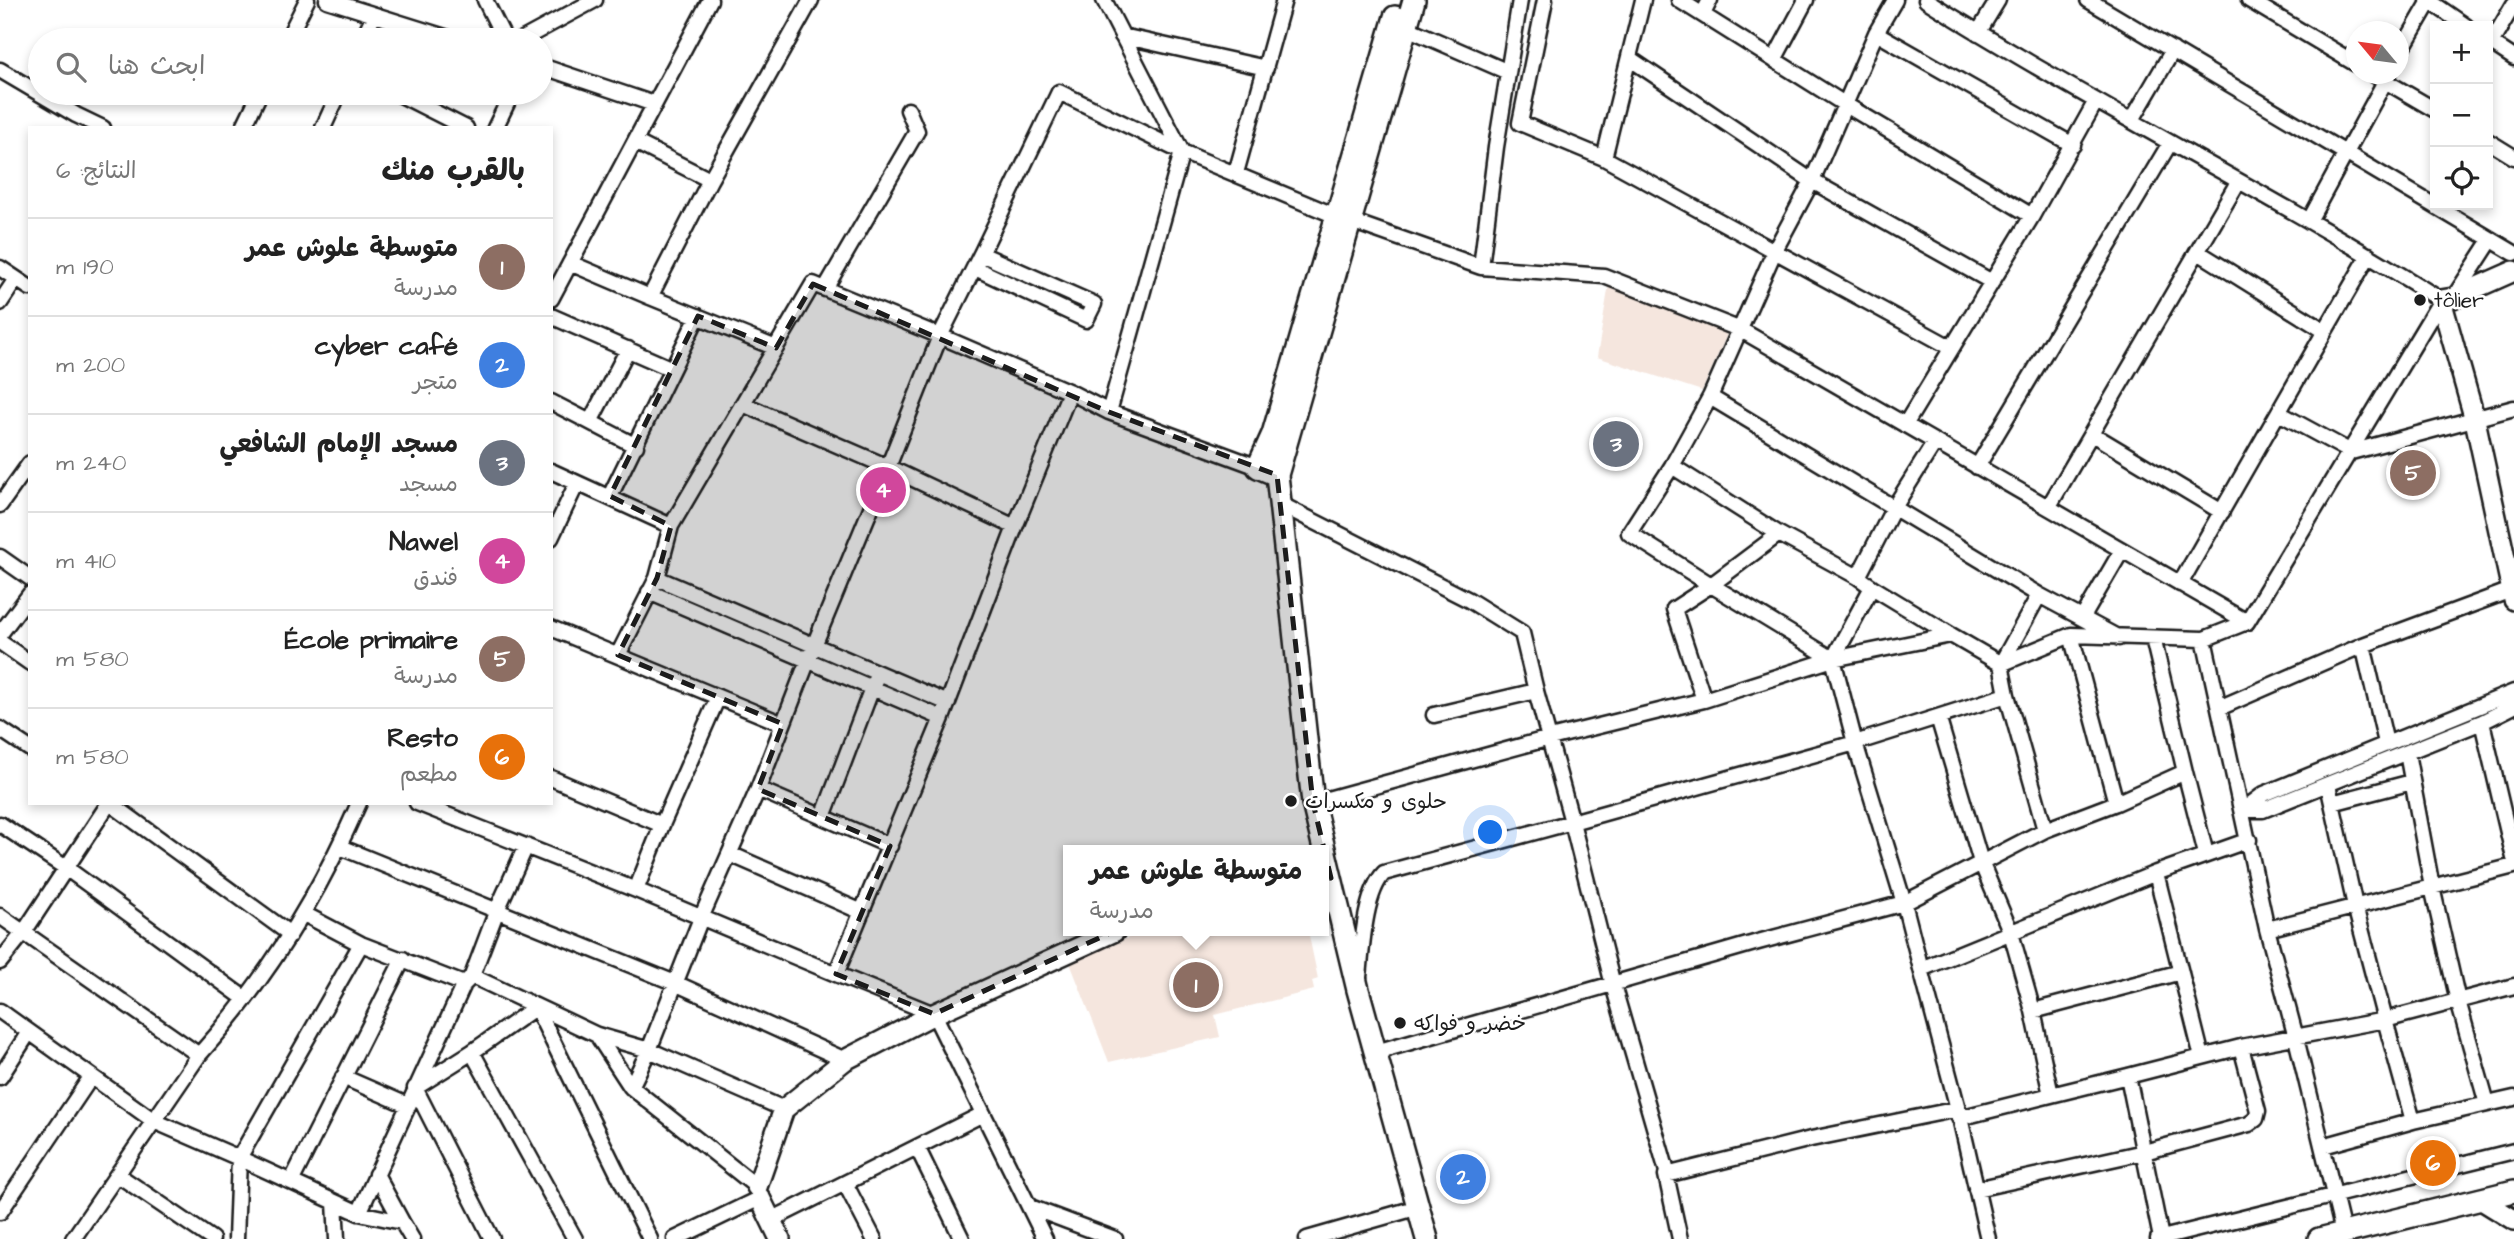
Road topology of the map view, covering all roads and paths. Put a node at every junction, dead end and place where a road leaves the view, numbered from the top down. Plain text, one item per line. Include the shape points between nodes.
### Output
1 (307, 0) edge
2 (327, 0) edge
3 (485, 0) edge
4 (595, 0) edge
5 (811, 0) edge
6 (1104, 0) edge
7 (1284, 0) edge
8 (1399, 0) edge
9 (1415, 0) edge
10 (1520, 0) edge
11 (1545, 0) edge
12 (1643, 0) edge
13 (1679, 0) edge
14 (1710, 0) edge
15 (1806, 0) edge
16 (1895, 0) edge
17 (1926, 0) edge
18 (1998, 0) edge
19 (2088, 0) edge
20 (2249, 0) edge
21 (2429, 1) edge
22 (705, 3) edge
23 (2514, 4) edge
24 (1703, 14) junction
25 (374, 15) junction
26 (2459, 21) edge
27 (292, 28) edge
28 (368, 28) edge
29 (416, 28) edge
30 (499, 28) edge
31 (542, 28) edge
32 (1407, 28) junction
33 (1877, 33) junction
34 (1978, 33) junction
35 (1122, 36) junction
36 (2493, 37) edge
37 (2409, 38) edge
38 (2493, 44) edge
39 (2173, 50) junction
40 (2346, 57) edge
41 (1629, 58) junction
42 (2514, 58) edge
43 (1774, 60) junction
44 (1266, 68) junction
45 (0, 70) edge
46 (553, 70) edge
47 (1507, 72) junction
48 (2378, 84) edge
49 (2394, 84) edge
50 (28, 87) edge
51 (2096, 101) junction
52 (654, 104) junction
53 (59, 105) edge
54 (255, 105) edge
55 (334, 105) edge
56 (421, 105) edge
57 (506, 105) edge
58 (1846, 105) junction
59 (2430, 107) edge
60 (908, 110) dead end
61 (1500, 117) junction
62 (2132, 120) junction
63 (1520, 123) junction
64 (99, 126) edge
65 (247, 126) edge
66 (324, 126) edge
67 (462, 126) edge
68 (496, 126) edge
69 (635, 142) junction
70 (2170, 143) junction
71 (2493, 144) edge
72 (2073, 145) junction
73 (1182, 152) junction
74 (2344, 152) junction
75 (2514, 157) edge
76 (1604, 158) junction
77 (1236, 173) junction
78 (710, 180) junction
79 (1812, 181) junction
80 (2238, 182) junction
81 (2032, 216) junction
82 (1343, 218) junction
83 (2309, 221) junction
84 (2491, 240) junction
85 (2512, 247) edge
86 (1775, 250) junction
87 (2198, 252) junction
88 (981, 254) junction
89 (2369, 254) junction
90 (570, 263) junction
91 (1480, 267) junction
92 (0, 268) edge
93 (975, 268) junction
94 (2514, 272) edge
95 (16, 279) junction
96 (1992, 282) junction
97 (28, 287) edge
98 (825, 289) junction
99 (553, 295) edge
100 (650, 297) junction
101 (2447, 299) junction
102 (0, 303) edge
103 (698, 316) junction
104 (553, 317) edge
105 (1741, 330) junction
106 (2325, 331) junction
107 (940, 336) junction
108 (776, 348) junction
109 (1952, 348) junction
110 (628, 349) junction
111 (672, 369) junction
112 (1070, 392) junction
113 (1710, 397) junction
114 (553, 403) edge
115 (743, 404) junction
116 (2514, 408) edge
117 (1109, 412) junction
118 (2278, 414) junction
119 (2474, 419) junction
120 (590, 422) junction
121 (1905, 425) junction
122 (2092, 434) junction
123 (1935, 442) junction
124 (636, 446) junction
125 (2351, 452) junction
126 (28, 466) edge
127 (1672, 466) junction
128 (888, 467) junction
129 (1977, 467) junction
130 (1268, 471) junction
131 (553, 472) edge
132 (577, 483) junction
133 (610, 496) junction
134 (0, 505) edge
135 (1282, 505) junction
136 (2049, 506) junction
137 (1893, 509) junction
138 (2222, 512) junction
139 (671, 526) junction
140 (1016, 527) junction
141 (553, 534) edge
142 (1779, 534) junction
143 (2122, 550) junction
144 (0, 556) edge
145 (28, 577) edge
146 (1858, 577) junction
147 (657, 578) junction
148 (2180, 584) junction
149 (1712, 585) junction
150 (1872, 587) junction
151 (649, 592) junction
152 (2513, 593) edge
153 (2039, 595) junction
154 (28, 597) edge
155 (2083, 617) junction
156 (2247, 622) junction
157 (553, 629) edge
158 (0, 634) edge
159 (1951, 635) junction
160 (2071, 635) junction
161 (2119, 638) junction
162 (2152, 638) junction
163 (2204, 639) junction
164 (0, 642) edge
165 (814, 645) junction
166 (2363, 645) junction
167 (618, 655) junction
168 (1833, 659) junction
169 (808, 660) junction
170 (28, 662) edge
171 (2001, 664) junction
172 (878, 672) junction
173 (873, 687) junction
174 (1536, 691) junction
175 (2514, 692) edge
176 (2007, 695) junction
177 (718, 697) junction
178 (1704, 700) junction
179 (948, 702) junction
180 (2514, 706) edge
181 (2219, 708) junction
182 (1434, 715) dead end
183 (1938, 717) junction
184 (942, 718) junction
185 (2482, 722) junction
186 (783, 724) junction
187 (0, 729) edge
188 (1550, 738) junction
189 (1855, 743) junction
190 (2386, 743) junction
191 (28, 748) edge
192 (2407, 753) junction
193 (2185, 772) junction
194 (553, 779) edge
195 (2412, 782) junction
196 (2328, 785) junction
197 (758, 789) junction
198 (1313, 803) junction
199 (2116, 803) junction
200 (2332, 803) junction
201 (108, 805) edge
202 (112, 805) edge
203 (358, 805) edge
204 (422, 805) edge
205 (2243, 810) junction
206 (823, 817) junction
207 (1572, 822) junction
208 (0, 824) edge
209 (662, 825) junction
210 (2045, 830) junction
211 (2249, 839) junction
212 (1321, 845) edge
213 (526, 846) junction
214 (890, 846) junction
215 (340, 847) junction
216 (2206, 854) junction
217 (730, 855) junction
218 (2514, 858) edge
219 (1981, 862) junction
220 (2514, 866) edge
221 (66, 868) junction
222 (2155, 873) junction
223 (1329, 885) edge
224 (2432, 887) junction
225 (636, 890) junction
226 (1904, 903) junction
227 (2356, 906) junction
228 (497, 910) junction
229 (862, 912) junction
230 (304, 914) junction
231 (0, 916) edge
232 (701, 918) junction
233 (2267, 929) junction
234 (24, 932) junction
235 (2011, 933) junction
236 (290, 934) junction
237 (1104, 936) edge
238 (361, 944) junction
239 (403, 959) junction
240 (0, 962) edge
241 (1921, 969) junction
242 (2181, 972) junction
243 (836, 974) junction
244 (468, 980) junction
245 (675, 983) junction
246 (1613, 985) junction
247 (2514, 986) edge
248 (1358, 990) junction
249 (244, 998) junction
250 (2458, 1001) junction
251 (536, 1007) junction
252 (0, 1010) edge
253 (2034, 1011) junction
254 (934, 1014) junction
255 (2385, 1020) junction
256 (29, 1032) junction
257 (597, 1035) junction
258 (2296, 1037) junction
259 (2241, 1047) junction
260 (649, 1050) junction
261 (472, 1052) junction
262 (1376, 1052) junction
263 (199, 1055) junction
264 (2202, 1056) junction
265 (845, 1060) junction
266 (2128, 1076) junction
267 (0, 1077) edge
268 (91, 1077) junction
269 (343, 1077) junction
270 (631, 1087) junction
271 (415, 1088) junction
272 (2052, 1095) junction
273 (2514, 1098) edge
274 (2487, 1104) junction
275 (407, 1105) junction
276 (784, 1109) junction
277 (1958, 1113) junction
278 (983, 1114) junction
279 (154, 1121) junction
280 (2413, 1121) junction
281 (2323, 1146) junction
282 (917, 1147) junction
283 (2514, 1151) edge
284 (2144, 1152) junction
285 (239, 1158) junction
286 (376, 1174) junction
287 (117, 1175) junction
288 (1668, 1175) junction
289 (290, 1182) junction
290 (845, 1183) junction
291 (1976, 1189) junction
292 (2514, 1191) edge
293 (759, 1193) junction
294 (2333, 1196) junction
295 (335, 1202) junction
296 (1030, 1206) junction
297 (1419, 1207) junction
298 (2501, 1209) edge
299 (0, 1212) edge
300 (359, 1213) junction
301 (771, 1220) junction
302 (402, 1222) junction
303 (80, 1236) edge
304 (2344, 1236) edge
305 (212, 1239) edge
306 (236, 1239) edge
307 (337, 1239) edge
308 (412, 1239) edge
309 (492, 1239) edge
310 (575, 1239) edge
311 (650, 1239) edge
312 (675, 1239) edge
313 (780, 1239) edge
314 (874, 1239) edge
315 (962, 1239) edge
316 (1045, 1239) edge
317 (1115, 1239) edge
318 (1307, 1239) edge
319 (1427, 1239) edge
320 (1680, 1239) edge
321 (1988, 1239) edge
322 (2159, 1239) edge
323 (2319, 1239) edge
324 (2375, 1239) edge

1 - 27 street
2 - 25 street
3 - 30 street
4 - 31 street
5 - 78 street
6 - 35 street
7 - 44 street
8 - 82 main road
9 - 32 main road
10 - 47 street
11 - 63 street
12 - 41 street
13 - 24 street
14 - 24 street
15 - 43 street
16 - 33 street
17 - 34 street
18 - 34 street
19 - 39 street
20 - 40 street
21 - 26 street
21 - 37 street
22 - 52 street
23 - 36 street
24 - 43 street
25 - 28 street
25 - 29 street
32 - 47 street
32 - 82 main road
33 - 58 street
33 - 72 street
34 - 51 street
35 - 44 street
35 - 73 street
38 - 42 street
39 - 62 street
39 - 74 street
41 - 76 street
41 - 79 street
43 - 58 street
44 - 77 street
45 - 50 street
46 - 52 street
47 - 61 street
48 - 74 street
49 - 59 street
51 - 62 street
51 - 72 street
52 - 69 street
53 - 64 street
54 - 65 street
55 - 66 street
56 - 67 street
57 - 68 street
58 - 79 street
58 - 81 street
60 - 98 street via 917,131
61 - 63 street
61 - 91 street
62 - 70 street
63 - 76 street
69 - 78 street
69 - 90 street
70 - 80 street
70 - 129 street
71 - 75 street
72 - 81 street
73 - 77 street
73 - 88 street via 1059,92
73 - 117 street
74 - 83 street
74 - 84 street
76 - 86 street
77 - 82 street
78 - 100 street
79 - 86 street
79 - 96 street
80 - 83 street
80 - 87 street
81 - 96 street
82 - 91 street
82 - 130 main road
83 - 89 street
84 - 85 street
84 - 101 street
86 - 105 street
86 - 109 street
87 - 106 street
87 - 122 street
88 - 93 street
88 - 93 street via 1094,304 1086,320
89 - 101 street
89 - 106 street
90 - 99 street
90 - 100 street
91 - 105 street via 1604,276
92 - 95 street
93 - 107 street
94 - 101 street
95 - 97 street
95 - 102 street
96 - 109 street
98 - 107 street
98 - 108 street via 813,284
100 - 103 street
101 - 119 street
101 - 125 street
103 - 108 street
103 - 111 street
104 - 110 street
105 - 113 street
105 - 121 street
106 - 118 street
107 - 112 street
107 - 128 street
108 - 115 street
109 - 121 street
110 - 111 street
110 - 120 street
111 - 124 street
112 - 117 street
112 - 140 street
113 - 127 street
113 - 137 street
114 - 120 street
115 - 128 street
115 - 139 street
116 - 119 street
117 - 130 street
118 - 125 street
118 - 138 street
119 - 125 street
119 - 152 street
120 - 124 street
121 - 123 street
122 - 136 street
122 - 138 street
123 - 129 street
123 - 137 street
124 - 133 street
125 - 156 street
126 - 134 street
127 - 142 street
127 - 149 street via 1629,533
128 - 140 street
128 - 165 street
129 - 136 street
130 - 135 main road
131 - 132 street
132 - 133 street
132 - 141 street
133 - 139 street
135 - 174 street via 1469,600 1522,633
135 - 198 main road
136 - 143 street
137 - 146 street
137 - 153 street
138 - 148 street
139 - 147 street
140 - 179 street
142 - 146 street
142 - 149 street
143 - 148 street
143 - 155 street
144 - 145 street
146 - 150 street
147 - 151 street
147 - 165 street
148 - 156 street
149 - 168 street
149 - 178 street via 1674,609
150 - 159 street
150 - 168 street
151 - 167 street
151 - 169 street
152 - 166 street
153 - 155 street
153 - 171 street
154 - 158 street
155 - 161 street
156 - 163 street
157 - 167 street
159 - 168 street
159 - 171 street
160 - 161 street
160 - 171 street
160 - 199 street
161 - 162 street
162 - 163 street
162 - 193 street
163 - 181 street
164 - 170 street
165 - 169 street
165 - 172 street
166 - 181 street
166 - 190 street
167 - 177 street
168 - 178 street
168 - 189 street
169 - 173 street
169 - 186 street
171 - 176 street
172 - 173 street
172 - 179 street
173 - 184 street
173 - 206 street
174 - 182 street
174 - 188 street
175 - 190 street
176 - 183 street
176 - 210 street
177 - 186 street
177 - 209 street
178 - 188 street
179 - 184 street
180 - 185 street
181 - 205 street
183 - 189 street
183 - 219 street
184 - 214 street
185 - 192 street
185 - 218 street
186 - 197 street
187 - 191 street
188 - 198 street
188 - 207 street
189 - 207 street
189 - 226 street
190 - 205 street via 2264,794
192 - 195 street
192 - 196 street
193 - 199 street
193 - 216 street
194 - 209 street
195 - 200 street
195 - 224 street
196 - 200 street
196 - 205 street via 2263,810
197 - 206 street
197 - 217 street
198 - 212 main road
199 - 210 street
200 - 227 street
201 - 221 street
202 - 236 street
203 - 215 street
204 - 213 street
205 - 211 street
206 - 214 street
207 - 246 street
207 - 248 street via 1384,873 1376,884 1364,933
208 - 221 street
209 - 225 street
210 - 219 street
211 - 216 street
211 - 233 street
213 - 225 street
213 - 228 street
214 - 229 street
215 - 228 street
215 - 230 street
216 - 222 street
217 - 229 street
217 - 232 street
219 - 226 street
219 - 235 street
220 - 224 street
221 - 234 street
221 - 249 street
222 - 235 street
222 - 242 street
223 - 248 main road
224 - 227 street
224 - 250 street
225 - 232 street
226 - 241 street
226 - 246 street
227 - 233 street
227 - 255 street
228 - 244 street
228 - 245 street
229 - 243 street
230 - 236 street
230 - 238 street
231 - 234 street
232 - 243 street
232 - 245 street
233 - 258 street
234 - 240 street
234 - 263 street
235 - 241 street
235 - 253 street
236 - 249 street
237 - 254 street
238 - 239 street
238 - 285 street
239 - 244 street
239 - 269 street
241 - 277 street
242 - 253 street
242 - 264 street
243 - 254 street
244 - 251 street
244 - 271 street
245 - 260 street
245 - 265 street
246 - 262 street
246 - 288 street
247 - 250 street
248 - 262 main road
249 - 263 street
250 - 255 street
250 - 274 street
251 - 257 street
251 - 261 street
251 - 311 street
252 - 256 street
253 - 272 street
254 - 265 street
254 - 278 street
255 - 258 street
255 - 280 street
256 - 267 street
256 - 268 street
257 - 260 street
257 - 270 street
258 - 259 street
258 - 281 street
259 - 264 street
259 - 284 street via 2258,1111 2256,1119
260 - 270 street
260 - 276 street
261 - 271 street
261 - 310 street
262 - 297 main road
263 - 279 street
264 - 266 street
265 - 276 street
266 - 272 street
266 - 284 street
268 - 279 street
268 - 299 street
269 - 275 street
269 - 289 street
270 - 293 street
271 - 275 street
271 - 309 street
272 - 277 street
273 - 274 street
274 - 280 street
275 - 286 street
276 - 293 street
277 - 288 street via 1811,1139
277 - 291 street
278 - 282 street
278 - 296 street
279 - 285 street
279 - 287 street
280 - 281 street
281 - 294 street
282 - 290 street
282 - 315 street
283 - 294 street
284 - 291 street
284 - 322 street
285 - 289 street
285 - 306 street
286 - 300 street
286 - 302 street
287 - 303 street
287 - 305 street
288 - 320 street
289 - 295 street
290 - 301 street
290 - 314 street
291 - 321 street
292 - 298 main road
293 - 301 street
293 - 312 street
294 - 304 street
294 - 322 street
295 - 300 street
295 - 307 street
296 - 316 street
296 - 317 street
297 - 318 street
297 - 319 main road
298 - 304 main road
298 - 324 main road
300 - 302 street
301 - 313 street
302 - 308 street
304 - 323 main road

